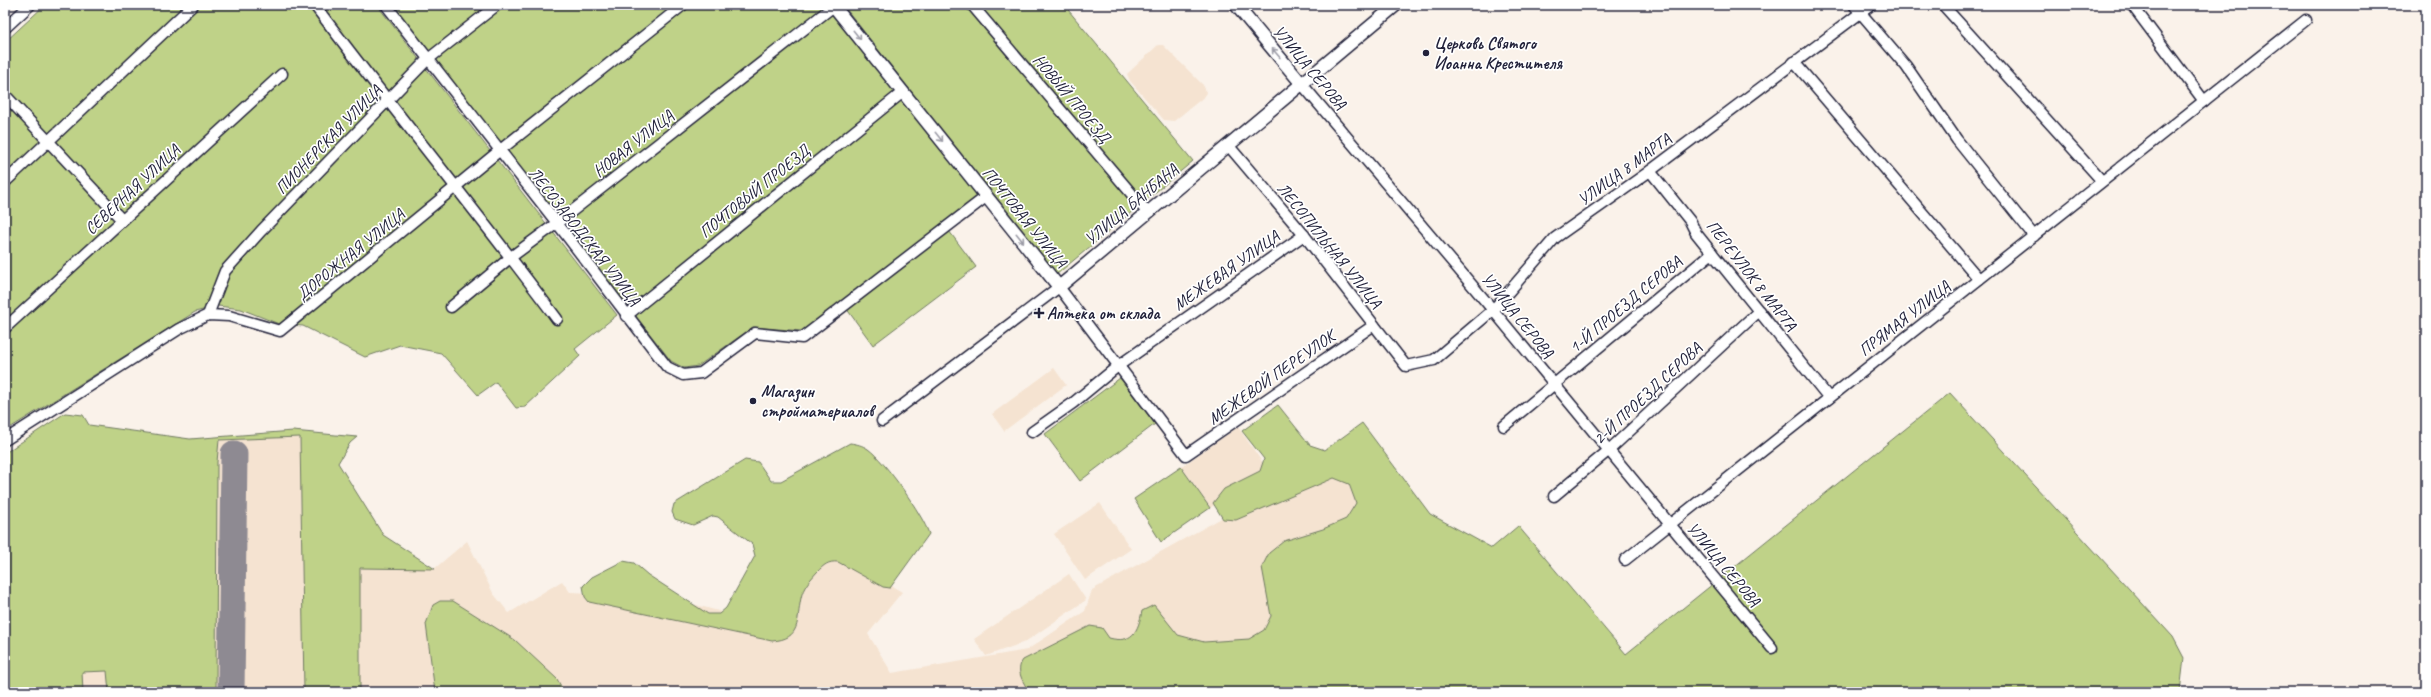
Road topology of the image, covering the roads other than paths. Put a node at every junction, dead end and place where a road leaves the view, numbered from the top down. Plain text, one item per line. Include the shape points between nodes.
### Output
1 (30, 5) edge
2 (193, 5) edge
3 (319, 5) edge
4 (386, 5) edge
5 (497, 5) edge
6 (683, 5) edge
7 (834, 5) edge
8 (972, 5) edge
9 (1236, 5) edge
10 (1396, 5) edge
11 (1871, 5) edge
12 (1943, 5) edge
13 (2132, 5) edge
14 (1858, 9) edge
15 (2306, 20) dead end
16 (5, 28) edge
17 (427, 60) junction
18 (1794, 62) junction
19 (282, 74) dead end
20 (1301, 83) junction
21 (903, 92) junction
22 (5, 95) edge
23 (387, 101) junction
24 (2204, 101) junction
25 (48, 141) junction
26 (1228, 145) junction
27 (499, 151) junction
28 (1650, 171) junction
29 (2102, 181) junction
30 (5, 182) edge
31 (455, 189) junction
32 (987, 196) junction
33 (1148, 212) junction
34 (122, 220) junction
35 (557, 223) junction
36 (1304, 235) junction
37 (2034, 236) junction
38 (1712, 253) junction
39 (511, 257) junction
40 (1979, 279) junction
41 (1059, 287) junction
42 (451, 307) dead end
43 (1493, 310) junction
44 (1759, 311) junction
45 (208, 314) junction
46 (626, 316) junction
47 (557, 319) dead end
48 (1374, 325) junction
49 (5, 328) edge
50 (1118, 366) junction
51 (1406, 366) joint
52 (1553, 385) junction
53 (1830, 398) junction
54 (882, 421) dead end
55 (1504, 426) dead end
56 (1032, 432) dead end
57 (5, 440) edge
58 (1608, 450) junction
59 (1186, 455) joint
60 (1554, 496) dead end
61 (1669, 524) junction
62 (1625, 560) dead end
63 (1772, 648) dead end

1 - 16 street
2 - 25 street
3 - 23 street via 316,7
4 - 17 street, ЛЕСОЗАВОДСКАЯ УЛИЦА
5 - 17 street, ПИОНЕРСКАЯ УЛИЦА
6 - 27 street, ДОРОЖНАЯ УЛИЦА
7 -> 21 street, ПОЧТОВАЯ УЛИЦА
7 - 35 street, НОВАЯ УЛИЦА
8 - 33 street, НОВЫЙ ПРОЕЗД
20 -> 9 street, УЛИЦА СЕРОВА
10 - 20 street, УЛИЦА БАНБАНА
11 - 14 street, УЛИЦА 8 МАРТА
12 - 29 street
13 - 24 street
14 - 18 street, УЛИЦА 8 МАРТА
14 - 37 street via 1906,66 1957,140
15 - 24 street, ПРЯМАЯ УЛИЦА
17 - 23 street, ПИОНЕРСКАЯ УЛИЦА
17 - 27 street, ЛЕСОЗАВОДСКАЯ УЛИЦА
18 - 28 street, УЛИЦА 8 МАРТА
18 - 40 street
19 - 34 street, СЕВЕРНАЯ УЛИЦА
20 - 26 street, УЛИЦА БАНБАНА
20 - 43 street, УЛИЦА СЕРОВА
21 -> 32 street, ПОЧТОВАЯ УЛИЦА
21 - 46 street, ПОЧТОВЫЙ ПРОЕЗД
22 - 25 street
23 - 31 street
23 - 45 street, ПИОНЕРСКАЯ УЛИЦА via 225,271
24 - 29 street, ПРЯМАЯ УЛИЦА
25 - 30 street
25 - 34 street
26 - 33 street, УЛИЦА БАНБАНА
26 - 36 street, ЛЕСОПИЛЬНАЯ УЛИЦА
27 - 31 street, ДОРОЖНАЯ УЛИЦА
27 - 35 street, ЛЕСОЗАВОДСКАЯ УЛИЦА
28 - 38 street, ПЕРЕУЛОК 8 МАРТА
28 - 43 street, УЛИЦА 8 МАРТА via 1555,238
29 - 37 street, ПРЯМАЯ УЛИЦА
31 - 39 street
31 - 45 street, ДОРОЖНАЯ УЛИЦА via 280,332 229,316
32 -> 41 street, ПОЧТОВАЯ УЛИЦА
32 - 46 street, ЛЕСОЗАВОДСКАЯ УЛИЦА via 802,338 755,334 701,373 683,375 667,366
33 - 41 street, УЛИЦА БАНБАНА
34 - 49 street, СЕВЕРНАЯ УЛИЦА
35 - 39 street, НОВАЯ УЛИЦА
35 - 46 street, ЛЕСОЗАВОДСКАЯ УЛИЦА
36 - 48 street, ЛЕСОПИЛЬНАЯ УЛИЦА
36 - 50 street, МЕЖЕВАЯ УЛИЦА
37 - 40 street, ПРЯМАЯ УЛИЦА
38 - 44 street, ПЕРЕУЛОК 8 МАРТА
38 - 52 street, 1-Й ПРОЕЗД СЕРОВА
39 - 42 street, НОВАЯ УЛИЦА
39 - 47 street
40 - 53 street, ПРЯМАЯ УЛИЦА
41 - 50 street, ПОЧТОВАЯ УЛИЦА
41 - 54 street, УЛИЦА БАНБАНА
43 - 51 street, УЛИЦА 8 МАРТА via 1434,360
43 - 52 street, УЛИЦА СЕРОВА
44 - 53 street, ПЕРЕУЛОК 8 МАРТА
44 - 58 street, 2-Й ПРОЕЗД СЕРОВА
45 - 57 street via 179,329
48 - 51 street, ЛЕСОПИЛЬНАЯ УЛИЦА
48 - 59 street, МЕЖЕВОЙ ПЕРЕУЛОК
50 - 56 street, МЕЖЕВАЯ УЛИЦА
50 - 59 street, ПОЧТОВАЯ УЛИЦА
52 - 55 street, 1-Й ПРОЕЗД СЕРОВА
52 - 58 street, УЛИЦА СЕРОВА
53 - 61 street, ПРЯМАЯ УЛИЦА
58 - 60 street, 2-Й ПРОЕЗД СЕРОВА
58 - 61 street, УЛИЦА СЕРОВА
61 - 62 street, ПРЯМАЯ УЛИЦА
61 - 63 street, УЛИЦА СЕРОВА

